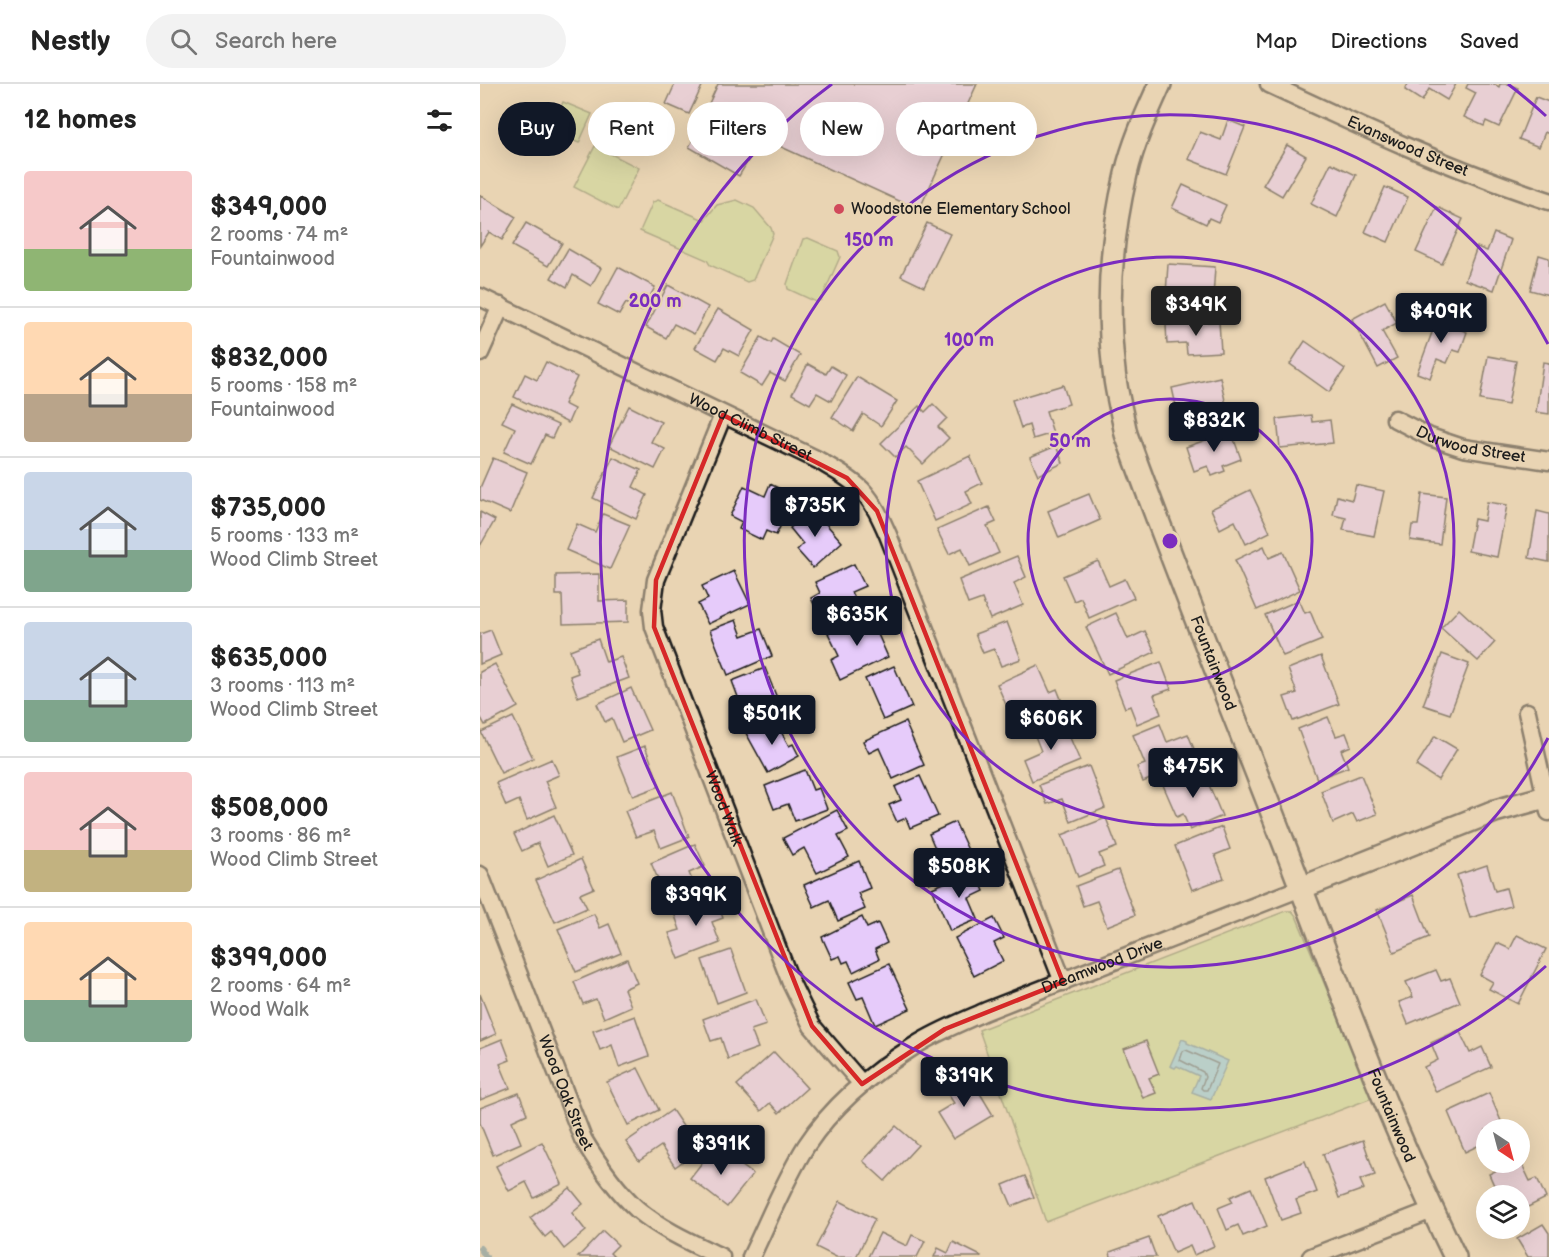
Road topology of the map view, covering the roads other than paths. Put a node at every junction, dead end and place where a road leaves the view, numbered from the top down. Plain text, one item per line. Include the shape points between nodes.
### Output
1 (1160, 84) edge
2 (1269, 84) edge
3 (1549, 201) edge
4 (480, 297) edge
5 (501, 306) junction
6 (480, 353) edge
7 (723, 415) junction
8 (1395, 418) dead end
9 (1549, 461) edge
10 (1527, 712) dead end
11 (1548, 801) edge
12 (480, 875) edge
13 (1301, 888) junction
14 (1063, 981) junction
15 (862, 1084) junction
16 (1432, 1210) junction
17 (721, 1257) edge
18 (751, 1257) edge
19 (1311, 1257) edge
20 (1455, 1257) edge

1 - 13 street, Fountainwood via 1126,173 1116,226 1110,305 1114,372 1126,434 1139,470
2 - 3 street, Evanswood Street via 1464,171
4 - 5 street, Wood Climb Street
5 - 6 street
5 - 7 street, Wood Climb Street
7 - 14 street, Wood Climb Street via 847,477 877,511
7 - 15 street, Wood Walk via 656,580 654,627 791,983 812,1026
8 - 9 street, Durwood Street via 1430,437 1463,448
10 - 11 street
11 - 13 street, Dreamwood Drive via 1495,811
12 - 17 street, Wood Oak Street via 583,1139 596,1161 637,1209 669,1231
13 - 14 street, Dreamwood Drive
13 - 16 street, Fountainwood
14 - 15 street, Dreamwood Drive via 945,1029
15 - 18 street, Dreamwood Drive via 833,1111 806,1146
16 - 19 street
16 - 20 street, Fountainwood

